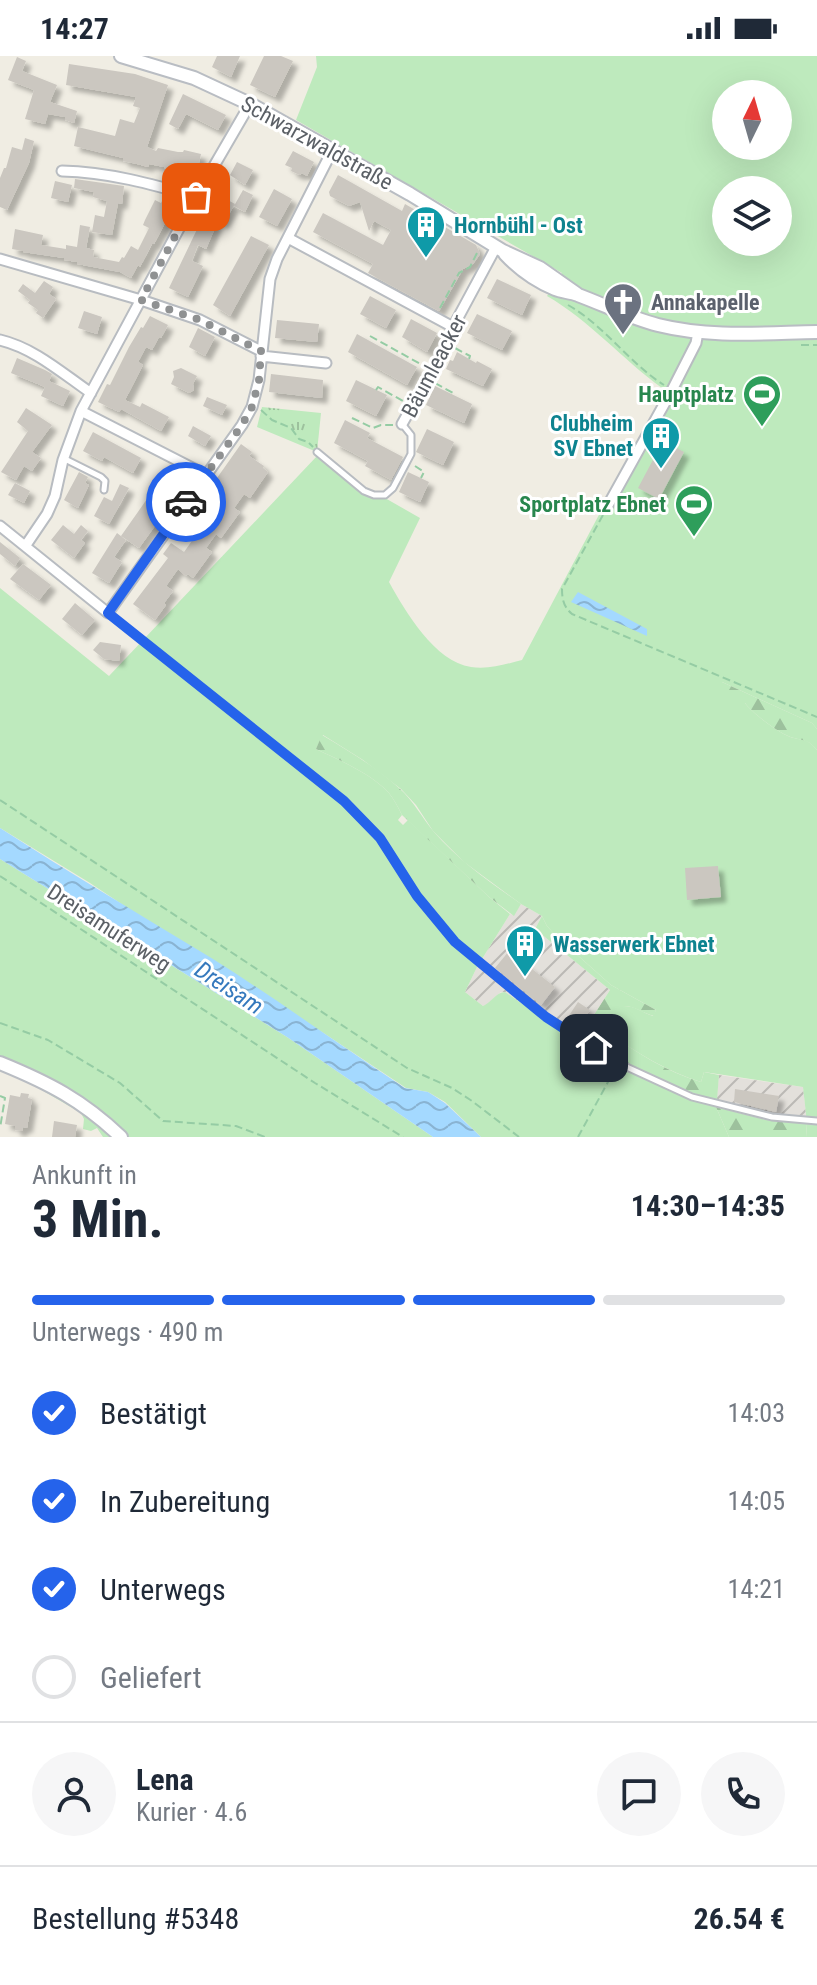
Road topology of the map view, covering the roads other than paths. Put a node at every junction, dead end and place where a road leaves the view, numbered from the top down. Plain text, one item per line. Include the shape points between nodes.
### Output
1 (121, 56) edge
2 (149, 60) edge
3 (250, 104) junction
4 (332, 151) junction
5 (62, 171) dead end
6 (196, 197) junction
7 (288, 238) junction
8 (499, 249) junction
9 (0, 259) edge
10 (141, 300) junction
11 (453, 327) junction
12 (698, 332) junction
13 (817, 332) edge
14 (0, 340) edge
15 (261, 353) junction
16 (326, 363) dead end
17 (91, 393) junction
18 (81, 411) junction
19 (402, 424) joint
20 (317, 452) road end
21 (64, 458) junction
22 (206, 475) junction
23 (104, 490) dead end
24 (607, 507) road end
25 (0, 526) edge
26 (26, 545) junction
27 (108, 613) junction
28 (0, 1063) edge
29 (817, 1121) edge
30 (121, 1137) edge

1 - 2 main road, Schwarzwaldstraße
2 - 3 main road, Schwarzwaldstraße
3 - 4 main road, Schwarzwaldstraße
3 - 6 street
4 - 7 street
4 - 8 main road, Schwarzwaldstraße
5 - 6 street via 86,171
6 - 10 street
7 - 11 street
7 - 15 street via 270,279
8 - 11 street, Bäumleacker
8 - 12 main road, Schwarzwaldstraße via 533,278 556,289 655,324
9 - 10 street
10 - 15 street via 200,320
10 - 17 street
11 - 19 street, Bäumleacker
12 - 13 main road, Schwarzwaldstraße
12 - 24 street
14 - 17 street via 35,355
15 - 16 street
15 - 22 street via 252,407
17 - 18 street
18 - 21 street
18 - 22 street
19 - 20 lane, Bäumleacker via 411,435 411,454 385,495 353,483
21 - 23 lane via 101,477
21 - 26 street via 55,496
22 - 27 street
25 - 26 street
26 - 27 street
27 - 29 lane via 344,801 380,838 433,917 464,950 546,1017 618,1063 692,1097 772,1117
28 - 30 main road via 76,1099

